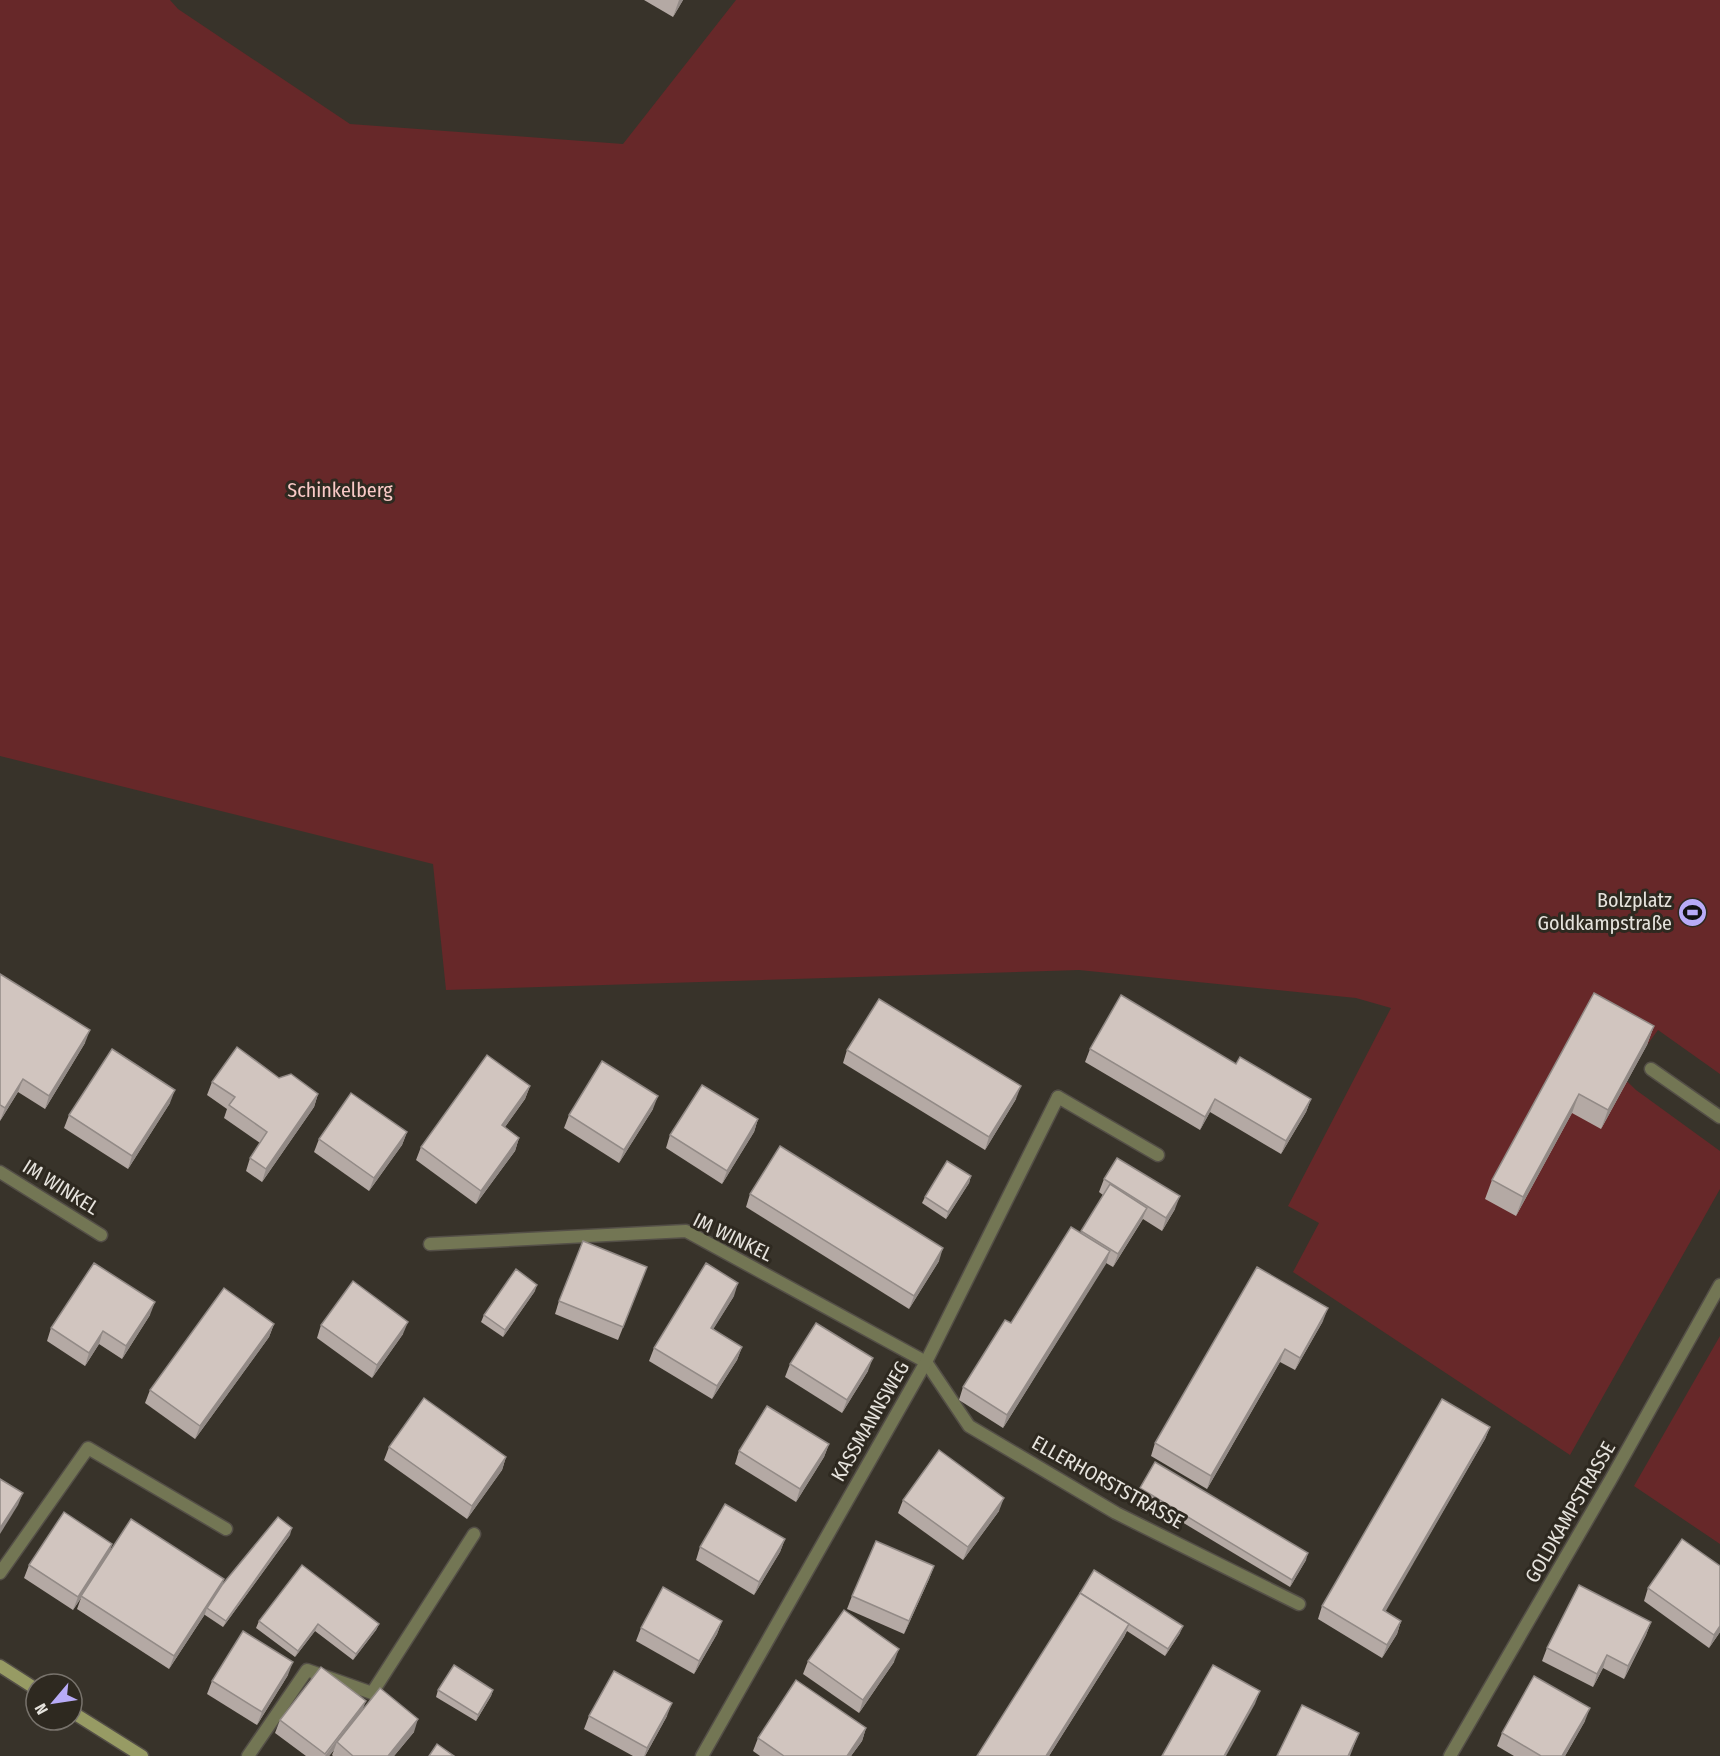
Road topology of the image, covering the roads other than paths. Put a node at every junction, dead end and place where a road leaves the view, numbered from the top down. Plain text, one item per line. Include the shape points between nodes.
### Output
1 (1651, 1069) dead end
2 (1720, 1117) edge
3 (1158, 1155) dead end
4 (0, 1172) edge
5 (102, 1235) dead end
6 (430, 1244) dead end
7 (1720, 1285) edge
8 (926, 1362) junction
9 (226, 1529) dead end
10 (474, 1534) dead end
11 (0, 1573) edge
12 (1299, 1604) dead end
13 (0, 1668) edge
14 (24, 1682) edge
15 (84, 1720) edge
16 (142, 1756) edge
17 (248, 1756) edge
18 (702, 1756) edge
19 (1450, 1756) edge

1 - 2 street
3 - 8 street, KASSMANNSWEG via 1058,1097
4 - 5 street, IM WINKEL
6 - 8 street, IM WINKEL via 686,1231
7 - 19 street, GOLDKAMPSTRASSE
8 - 12 street, ELLERHORSTSTRASSE via 969,1426 1116,1513
8 - 18 street, KASSMANNSWEG
9 - 11 street via 88,1448
10 - 17 street via 372,1693 307,1670
13 - 14 main road
15 - 16 main road

